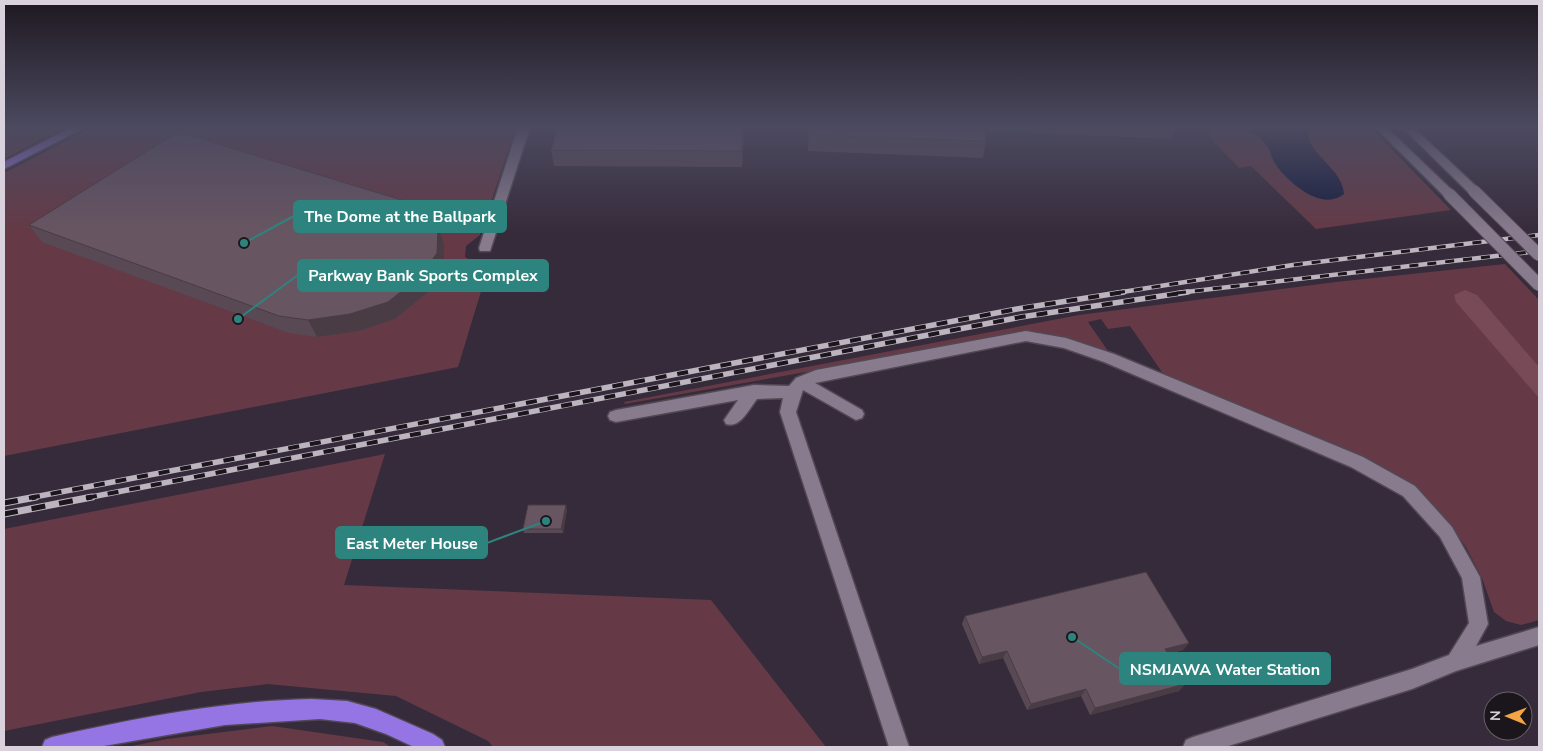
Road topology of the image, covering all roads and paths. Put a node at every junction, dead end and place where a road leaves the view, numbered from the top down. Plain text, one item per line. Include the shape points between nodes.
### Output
1 (513, 162) edge
2 (1416, 162) edge
3 (1444, 162) edge
4 (485, 248) dead end
5 (1539, 255) edge
6 (1539, 285) edge
7 (796, 387) junction
8 (754, 391) junction
9 (856, 414) dead end
10 (616, 416) dead end
11 (732, 420) dead end
12 (1539, 636) edge
13 (1456, 662) junction
14 (52, 747) edge
15 (436, 747) edge
16 (900, 747) edge
17 (1193, 747) edge

1 - 4 street
2 - 6 street, bridge
3 - 5 street, bridge
7 - 8 street
7 - 9 street
7 - 13 street via 816,376 1026,336 1066,343 1109,358 1357,462 1409,492 1446,532 1471,577 1479,624
7 - 16 street via 788,412
8 - 10 street
8 - 11 street
12 - 13 street
13 - 17 street via 1412,680
14 - 15 highway via 155,724 248,711 315,708 354,713 403,729

